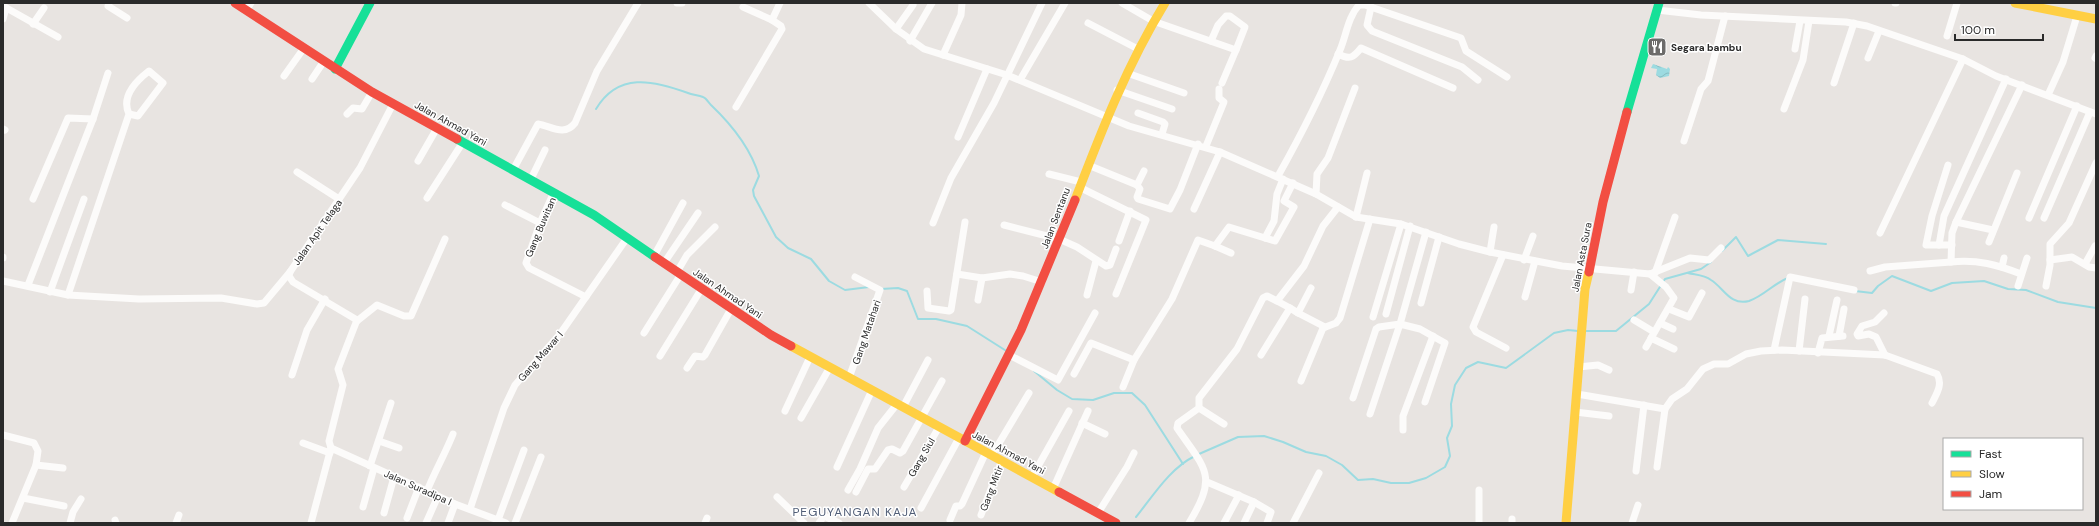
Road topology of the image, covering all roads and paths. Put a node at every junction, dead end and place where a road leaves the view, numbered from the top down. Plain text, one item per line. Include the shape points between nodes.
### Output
1 (109, 3) edge
2 (234, 3) edge
3 (370, 3) edge
4 (638, 3) edge
5 (677, 3) edge
6 (682, 3) edge
7 (780, 3) edge
8 (932, 3) edge
9 (962, 3) edge
10 (1042, 3) edge
11 (1065, 3) edge
12 (1122, 3) edge
13 (1165, 3) edge
14 (1957, 3) edge
15 (2015, 3) edge
16 (871, 4) edge
17 (913, 5) dead end
18 (743, 6) dead end
19 (1658, 6) edge
20 (2040, 6) edge
21 (4, 7) edge
22 (248, 7) edge
23 (1371, 7) junction
24 (44, 8) dead end
25 (1725, 16) junction
26 (2077, 16) junction
27 (127, 18) dead end
28 (3, 19) edge
29 (2096, 19) edge
30 (772, 20) junction
31 (1153, 21) junction
32 (1800, 21) junction
33 (1809, 21) junction
34 (1088, 23) dead end
35 (33, 24) junction
36 (1854, 24) junction
37 (896, 29) junction
38 (1879, 31) junction
39 (1947, 36) dead end
40 (58, 38) dead end
41 (910, 41) junction
42 (1212, 41) junction
43 (304, 48) junction
44 (1138, 49) junction
45 (1795, 49) dead end
46 (1236, 50) junction
47 (1338, 54) junction
48 (943, 55) junction
49 (1868, 58) dead end
50 (1963, 59) junction
51 (324, 61) junction
52 (336, 69) junction
53 (987, 69) junction
54 (108, 73) dead end
55 (1127, 73) junction
56 (1007, 75) junction
57 (284, 76) dead end
58 (1507, 77) dead end
59 (312, 79) dead end
60 (2006, 79) junction
61 (1020, 80) junction
62 (1478, 80) dead end
63 (1834, 82) dead end
64 (2022, 85) junction
65 (1356, 88) dead end
66 (1453, 88) dead end
67 (1117, 90) junction
68 (372, 92) junction
69 (1184, 93) dead end
70 (2048, 95) junction
71 (394, 104) junction
72 (2077, 106) junction
73 (736, 107) dead end
74 (1172, 109) dead end
75 (1784, 109) dead end
76 (1138, 113) dead end
77 (2093, 113) edge
78 (129, 114) junction
79 (348, 114) dead end
80 (1107, 117) junction
81 (93, 119) junction
82 (437, 128) junction
83 (1162, 134) junction
84 (958, 137) dead end
85 (1684, 141) dead end
86 (463, 142) junction
87 (1198, 144) junction
88 (1206, 146) junction
89 (545, 150) dead end
90 (1220, 152) junction
91 (418, 161) dead end
92 (2096, 163) edge
93 (1088, 165) junction
94 (1948, 165) dead end
95 (512, 170) junction
96 (1144, 171) dead end
97 (297, 172) dead end
98 (1367, 173) dead end
99 (2017, 173) dead end
100 (1049, 174) dead end
101 (1280, 178) junction
102 (531, 179) junction
103 (1293, 183) junction
104 (1080, 184) junction
105 (1137, 185) junction
106 (554, 192) junction
107 (1316, 194) junction
108 (84, 198) dead end
109 (427, 198) dead end
110 (33, 199) dead end
111 (339, 199) junction
112 (683, 203) dead end
113 (505, 205) dead end
114 (1338, 207) junction
115 (1194, 210) dead end
116 (1130, 211) junction
117 (698, 213) dead end
118 (1356, 217) junction
119 (1675, 217) dead end
120 (2029, 218) dead end
121 (2044, 218) dead end
122 (1370, 219) junction
123 (965, 222) dead end
124 (1956, 222) junction
125 (540, 223) junction
126 (933, 223) dead end
127 (1401, 224) junction
128 (1004, 225) dead end
129 (1410, 226) junction
130 (715, 227) dead end
131 (1494, 228) dead end
132 (1993, 230) junction
133 (1426, 232) junction
134 (1880, 233) dead end
135 (1533, 236) dead end
136 (1439, 237) junction
137 (627, 238) junction
138 (1265, 238) junction
139 (445, 239) dead end
140 (1059, 239) junction
141 (1119, 240) dead end
142 (1989, 242) dead end
143 (1939, 245) junction
144 (1952, 245) junction
145 (1214, 246) junction
146 (2095, 246) edge
147 (1721, 248) dead end
148 (1116, 249) dead end
149 (1490, 252) junction
150 (1231, 253) dead end
151 (654, 256) junction
152 (1503, 256) junction
153 (2004, 258) dead end
154 (2027, 258) dead end
155 (1524, 260) junction
156 (2050, 260) junction
157 (1096, 261) junction
158 (1535, 261) junction
159 (1951, 262) junction
160 (664, 263) junction
161 (2085, 264) junction
162 (2002, 267) junction
163 (2096, 268) edge
164 (1590, 269) junction
165 (1870, 271) dead end
166 (290, 272) junction
167 (1634, 272) junction
168 (679, 273) junction
169 (956, 274) junction
170 (2021, 274) junction
171 (1654, 275) junction
172 (855, 277) dead end
173 (982, 278) junction
174 (3, 281) edge
175 (1042, 282) junction
176 (28, 285) junction
177 (2018, 286) dead end
178 (2046, 286) dead end
179 (702, 288) junction
180 (1311, 288) dead end
181 (1631, 290) dead end
182 (1854, 290) dead end
183 (927, 291) dead end
184 (50, 292) junction
185 (1702, 293) dead end
186 (1116, 294) dead end
187 (68, 295) junction
188 (1087, 295) dead end
189 (586, 297) junction
190 (1524, 297) dead end
191 (325, 299) junction
192 (1805, 299) dead end
193 (978, 300) dead end
194 (1837, 300) dead end
195 (1277, 302) junction
196 (1421, 303) dead end
197 (1290, 308) junction
198 (731, 309) junction
199 (1669, 309) junction
200 (1844, 309) dead end
201 (1095, 313) dead end
202 (1298, 313) junction
203 (1884, 313) dead end
204 (1386, 314) dead end
205 (1373, 317) dead end
206 (1634, 320) dead end
207 (357, 321) junction
208 (1660, 323) junction
209 (1400, 324) junction
210 (1325, 327) junction
211 (1673, 329) dead end
212 (644, 333) dead end
213 (1652, 335) junction
214 (1433, 336) junction
215 (1829, 336) junction
216 (1646, 347) dead end
217 (1506, 348) dead end
218 (1674, 349) dead end
219 (1774, 350) junction
220 (1799, 351) junction
221 (1818, 353) junction
222 (1262, 354) dead end
223 (1885, 355) junction
224 (660, 356) dead end
225 (1011, 356) junction
226 (810, 357) junction
227 (928, 360) dead end
228 (1134, 360) junction
229 (830, 367) junction
230 (1578, 367) junction
231 (687, 368) dead end
232 (1609, 370) dead end
233 (1074, 374) dead end
234 (292, 375) dead end
235 (849, 378) junction
236 (942, 381) dead end
237 (1300, 381) dead end
238 (1123, 387) dead end
239 (872, 390) junction
240 (1029, 393) dead end
241 (1576, 394) junction
242 (1353, 398) dead end
243 (1426, 402) dead end
244 (391, 403) dead end
245 (1932, 403) dead end
246 (900, 405) junction
247 (1644, 405) junction
248 (1199, 408) junction
249 (1665, 409) junction
250 (785, 411) dead end
251 (1069, 411) dead end
252 (1088, 411) dead end
253 (1575, 412) junction
254 (1370, 414) dead end
255 (1609, 416) dead end
256 (801, 418) dead end
257 (923, 418) junction
258 (1082, 423) junction
259 (1224, 424) dead end
260 (939, 427) junction
261 (1402, 430) dead end
262 (453, 434) dead end
263 (1105, 434) dead end
264 (3, 435) edge
265 (962, 440) junction
266 (379, 441) junction
267 (303, 443) dead end
268 (399, 448) dead end
269 (331, 450) junction
270 (524, 450) dead end
271 (1134, 453) dead end
272 (989, 454) junction
273 (541, 457) dead end
274 (1002, 460) junction
275 (36, 465) junction
276 (372, 467) junction
277 (837, 467) dead end
278 (1657, 467) dead end
279 (63, 468) dead end
280 (1636, 471) dead end
281 (1319, 473) dead end
282 (394, 477) junction
283 (1032, 477) junction
284 (1207, 482) junction
285 (419, 487) junction
286 (904, 487) dead end
287 (1053, 489) junction
288 (848, 490) dead end
289 (1479, 490) dead end
290 (427, 491) junction
291 (856, 492) dead end
292 (1239, 495) junction
293 (438, 496) junction
294 (777, 497) dead end
295 (23, 498) junction
296 (81, 499) dead end
297 (1254, 502) junction
298 (455, 504) junction
299 (1638, 505) dead end
300 (64, 506) dead end
301 (362, 507) dead end
302 (921, 508) dead end
303 (470, 509) junction
304 (384, 513) dead end
305 (1098, 513) junction
306 (179, 515) dead end
307 (981, 515) dead end
308 (407, 518) dead end
309 (950, 520) dead end
310 (502, 522) edge
311 (1297, 522) edge
312 (12, 523) edge
313 (70, 523) edge
314 (176, 523) edge
315 (311, 523) edge
316 (426, 523) edge
317 (448, 523) edge
318 (516, 523) edge
319 (804, 523) edge
320 (819, 523) edge
321 (839, 523) edge
322 (1116, 523) edge
323 (1189, 523) edge
324 (1224, 523) edge
325 (1244, 523) edge
326 (1266, 523) edge
327 (1479, 523) edge
328 (1566, 523) edge
329 (1632, 523) edge

1 - 27 street via 108,6
2 - 22 main road, Jalan Ahmad Yani
3 - 52 main road
4 - 95 street via 597,72 575,123 570,129 558,130 538,124
5 - 6 street
7 - 30 street
8 - 41 street
9 - 48 street via 961,15
10 - 56 street
11 - 61 street
12 - 31 street
13 - 31 main road, Jalan Sentanu
14 - 39 street
15 - 20 main road
16 - 37 street
17 - 37 street
18 - 30 street
19 - 25 street
19 - 164 main road, Jalan Asta Sura via 1603,202
20 - 26 main road
21 - 28 street
21 - 35 street via 10,8
22 - 43 main road, Jalan Ahmad Yani
23 - 47 street via 1357,7
23 - 58 street via 1461,38 1466,52
23 - 62 street via 1367,25 1372,31 1458,66
24 - 35 street
25 - 32 street
25 - 85 street via 1708,81 1701,89
26 - 29 main road
26 - 70 street via 2063,62
30 - 73 street via 782,29
31 - 42 street
31 - 44 main road, Jalan Sentanu
32 - 33 street
32 - 45 street
33 - 36 street
33 - 75 street via 1801,66
34 - 44 street
35 - 40 street
36 - 38 street
36 - 63 street
37 - 41 street
38 - 49 street
38 - 50 street
41 - 48 street
42 - 46 street
42 - 46 street via 1220,21 1229,16 1245,27
43 - 51 main road, Jalan Ahmad Yani
43 - 57 street
44 - 55 main road, Jalan Sentanu
46 - 88 street via 1220,86 1219,98 1224,102
47 - 66 street via 1347,58 1354,57 1361,48
47 - 101 street
48 - 53 street
50 - 60 street
50 - 134 street
51 - 52 main road, Jalan Ahmad Yani
51 - 59 street
52 - 68 main road, Jalan Ahmad Yani
53 - 56 street
53 - 84 street
54 - 81 street
55 - 67 main road, Jalan Sentanu
55 - 69 street
56 - 61 street
56 - 126 street via 982,126 951,178
60 - 64 street
60 - 143 street via 1944,216
61 - 80 street
64 - 70 street
64 - 124 street
65 - 107 street via 1328,158 1317,174
67 - 74 street
67 - 80 main road, Jalan Sentanu
68 - 71 main road, Jalan Ahmad Yani
68 - 79 street via 362,109 353,108
70 - 72 street
71 - 82 main road, Jalan Ahmad Yani
71 - 111 street, Jalan Apit Telaga via 360,168
72 - 77 street
72 - 120 street
76 - 83 street via 1163,122 1165,124
77 - 121 street
78 - 78 street via 126,108 132,89 149,72 163,83 138,116
78 - 187 street
80 - 83 street via 1129,126
80 - 93 main road, Jalan Sentanu
81 - 110 street via 68,118
81 - 176 street
82 - 86 main road, Jalan Ahmad Yani
82 - 91 street
83 - 87 street
86 - 95 main road, Jalan Ahmad Yani
86 - 109 street
87 - 88 street
87 - 105 street via 1170,209 1138,199 1140,189
88 - 90 street
89 - 102 street
90 - 101 street
90 - 115 street
92 - 156 street via 2069,222 2050,244
93 - 104 main road, Jalan Sentanu
93 - 105 street
94 - 143 street via 1932,216 1926,246
95 - 102 main road, Jalan Ahmad Yani
96 - 105 street
97 - 111 street
98 - 118 street
99 - 132 street
100 - 104 street
101 - 103 street
101 - 138 street via 1274,221
102 - 106 main road, Jalan Ahmad Yani
103 - 107 street
103 - 138 street via 1284,201 1294,207 1276,240
104 - 116 street
104 - 140 main road, Jalan Sentanu
106 - 125 street, Gang Buwitan
106 - 137 main road, Jalan Ahmad Yani
107 - 114 street
108 - 184 street
111 - 166 street, Jalan Apit Telaga
112 - 151 street
113 - 125 street
114 - 118 street
114 - 195 street via 1323,226 1304,266
116 - 141 street
116 - 186 street via 1146,221
117 - 160 street
118 - 122 street
119 - 171 street
122 - 127 street
122 - 210 street via 1340,318 1336,323
123 - 169 street
124 - 132 street
124 - 144 street via 1952,233
125 - 189 street, Gang Buwitan via 526,260 527,266
127 - 129 street
127 - 205 street
128 - 140 street
129 - 133 street
129 - 204 street
130 - 168 street via 688,255
131 - 149 street
132 - 142 street
133 - 136 street
133 - 209 street
135 - 155 street
136 - 149 street
136 - 196 street
137 - 151 main road, Jalan Ahmad Yani
137 - 189 street, Gang Mawar I
138 - 145 street via 1229,227
139 - 207 street via 411,316 404,316 377,305
140 - 157 street via 1077,247
140 - 175 main road, Jalan Sentanu
143 - 144 street
144 - 159 street
145 - 150 street
145 - 228 street via 1198,240 1172,299
146 - 161 street
147 - 171 street via 1710,259 1690,258
148 - 157 street via 1109,266
149 - 152 street
151 - 160 main road, Jalan Ahmad Yani
152 - 155 street
152 - 217 street via 1473,327 1476,332
153 - 162 street
154 - 170 street
155 - 158 street
156 - 161 street via 2072,257
156 - 178 street
157 - 188 street
158 - 164 street
158 - 190 street
159 - 162 street via 1972,260
159 - 165 street via 1885,267
160 - 168 main road, Jalan Ahmad Yani
161 - 163 street via 2092,269
162 - 170 street
164 - 167 street
164 - 230 main road, Jalan Asta Sura via 1580,332
166 - 187 street via 264,303 257,304 221,298 139,299
166 - 191 street, Jalan Apit Telaga via 294,282
167 - 171 street
167 - 181 street
168 - 179 main road, Jalan Ahmad Yani
168 - 212 street
169 - 173 street
169 - 183 street via 953,308 949,311 928,308
170 - 177 street
171 - 199 street via 1674,295 1674,301
172 - 235 street, Gang Matahari via 880,290
173 - 175 street via 1010,274
173 - 193 street
174 - 176 street
175 - 225 main road, Jalan Sentanu
176 - 184 street
179 - 198 main road, Jalan Ahmad Yani
179 - 224 street
180 - 202 street
182 - 219 street via 1790,277
184 - 187 street
185 - 199 street via 1689,317
189 - 303 street, Gang Mawar I via 560,334 515,385 504,408
191 - 207 street, Jalan Apit Telaga
191 - 234 street via 307,330
192 - 220 street
194 - 215 street
195 - 197 street
195 - 248 street via 1267,296 1263,298 1237,349 1199,398
197 - 202 street
197 - 222 street
198 - 226 main road, Jalan Ahmad Yani
198 - 231 street via 705,355 695,356
199 - 208 street
200 - 215 street via 1841,336
201 - 225 street via 1058,380
202 - 210 street
203 - 223 street via 1875,322 1862,326 1857,334 1876,336
206 - 213 street
207 - 269 street via 338,369 343,383 329,441
208 - 211 street
208 - 213 street
209 - 214 street via 1412,326
209 - 242 street via 1376,329
209 - 254 street
210 - 237 street
213 - 216 street
213 - 218 street
214 - 243 street via 1446,346
214 - 261 street via 1403,416
215 - 221 street via 1821,339
219 - 220 street
219 - 249 street via 1746,354 1725,365 1710,365 1672,399
220 - 221 street
221 - 223 street
223 - 245 street via 1937,374 1940,386
225 - 265 main road, Jalan Sentanu
226 - 229 main road, Jalan Ahmad Yani
226 - 250 street
227 - 246 street
228 - 233 street via 1090,343
228 - 238 street
229 - 235 main road, Jalan Ahmad Yani
229 - 256 street
230 - 232 street via 1598,365
230 - 241 main road, Jalan Asta Sura
235 - 239 main road, Jalan Ahmad Yani
236 - 257 street
239 - 246 main road, Jalan Ahmad Yani
239 - 277 street
240 - 272 street
241 - 247 street
241 - 253 main road, Jalan Asta Sura
244 - 266 street
246 - 257 main road, Jalan Ahmad Yani
246 - 288 street via 878,428
247 - 249 street
247 - 280 street
248 - 259 street
248 - 284 street via 1177,426 1196,454 1207,476
249 - 278 street
251 - 283 street
252 - 258 street
253 - 255 street
253 - 328 main road, Jalan Asta Sura
257 - 260 main road, Jalan Ahmad Yani
257 - 291 street via 903,451 900,453 888,450 875,469 868,469
258 - 263 street
258 - 287 street
260 - 265 main road, Jalan Ahmad Yani
260 - 286 street, Gang Siul
262 - 290 street
264 - 275 street via 36,445
265 - 272 main road, Jalan Ahmad Yani
265 - 302 street
266 - 268 street
266 - 276 street
267 - 269 street, Jalan Suradipa I
269 - 276 street, Jalan Suradipa I
269 - 315 street
270 - 310 street
271 - 305 street
272 - 274 main road, Jalan Ahmad Yani
272 - 309 street via 962,504 956,506
273 - 318 street
274 - 283 main road, Jalan Ahmad Yani
274 - 307 street, Gang Mitir
275 - 279 street
275 - 295 street
276 - 282 street, Jalan Suradipa I
276 - 301 street
281 - 311 street
282 - 285 street, Jalan Suradipa I
282 - 304 street
283 - 287 main road, Jalan Ahmad Yani
284 - 292 street
284 - 323 street via 1203,499
285 - 290 street, Jalan Suradipa I
285 - 308 street
287 - 305 main road, Jalan Ahmad Yani
289 - 327 street
290 - 293 street, Jalan Suradipa I
292 - 297 street
292 - 324 street
293 - 298 street, Jalan Suradipa I
293 - 316 street
294 - 319 street
295 - 300 street
295 - 312 street
296 - 313 street
297 - 325 street
297 - 326 street via 1271,512
298 - 303 street, Jalan Suradipa I
298 - 317 street
299 - 329 street
303 - 310 street, Jalan Suradipa I
305 - 322 main road, Jalan Ahmad Yani
306 - 314 street
320 - 321 street via 824,516

